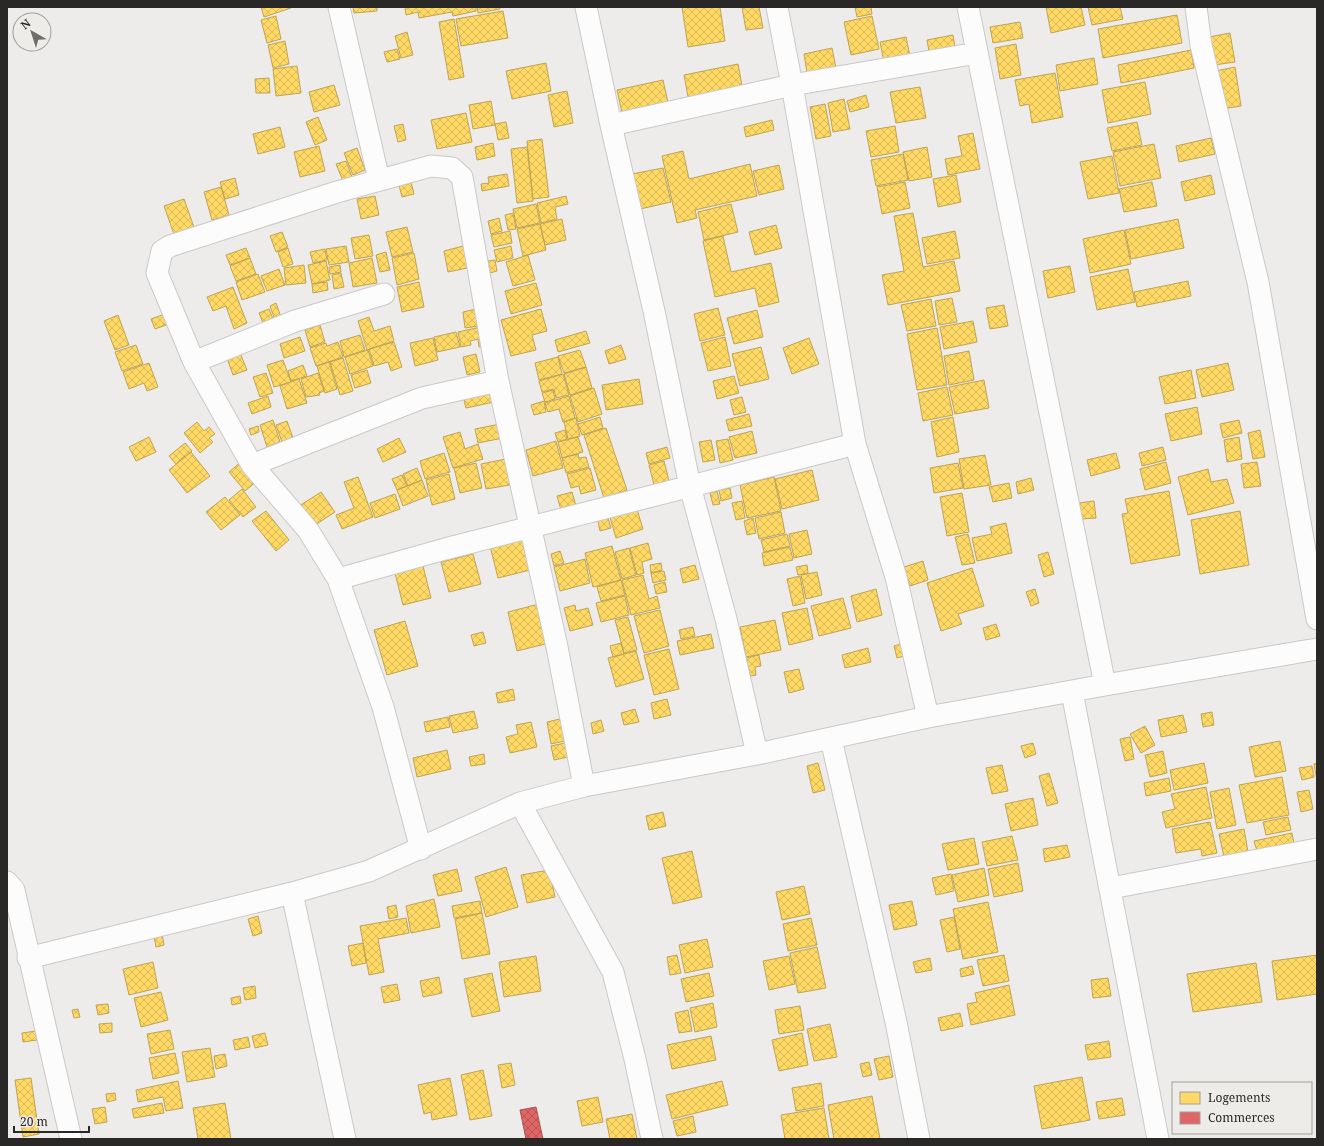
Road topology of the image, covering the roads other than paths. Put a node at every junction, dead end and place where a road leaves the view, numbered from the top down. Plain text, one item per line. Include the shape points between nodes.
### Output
1 (340, 7) edge
2 (586, 7) edge
3 (776, 7) edge
4 (968, 7) edge
5 (1196, 7) edge
6 (977, 54) junction
7 (792, 85) junction
8 (611, 125) junction
9 (379, 180) junction
10 (384, 294) dead end
11 (194, 362) junction
12 (498, 380) junction
13 (855, 444) junction
14 (252, 465) junction
15 (690, 486) junction
16 (530, 527) junction
17 (338, 579) junction
18 (1317, 619) edge
19 (1317, 649) edge
20 (1105, 685) junction
21 (1072, 692) junction
22 (928, 717) junction
23 (832, 739) junction
24 (757, 754) junction
25 (584, 786) junction
26 (520, 803) junction
27 (1317, 848) edge
28 (421, 849) junction
29 (7, 882) edge
30 (1111, 888) junction
31 (292, 893) junction
32 (28, 958) junction
33 (71, 1139) edge
34 (345, 1139) edge
35 (652, 1139) edge
36 (919, 1139) edge
37 (1158, 1139) edge

1 - 9 street
2 - 8 street
3 - 7 street
4 - 6 street
5 - 18 street via 1201,46 1258,282
6 - 7 street
6 - 20 street
7 - 8 street
7 - 13 street
8 - 15 street via 654,311
9 - 11 street via 170,246 162,251 157,273
9 - 12 street via 431,166 452,168 462,177
10 - 11 street via 295,321
11 - 14 street
12 - 14 street via 422,398
12 - 16 street
13 - 15 street
13 - 22 street via 896,577
14 - 17 street via 308,530
15 - 16 street
15 - 24 street via 726,618
16 - 17 street
16 - 25 street
17 - 28 street via 383,707
19 - 20 street
20 - 21 street
21 - 22 street
21 - 30 street
22 - 23 street
23 - 24 street
23 - 36 street via 896,1022
24 - 25 street
25 - 26 street
26 - 28 street
26 - 35 street via 613,972 636,1059
27 - 30 street
28 - 31 street via 369,871
29 - 32 street via 14,890
30 - 37 street
31 - 32 street
31 - 34 street
32 - 33 street

